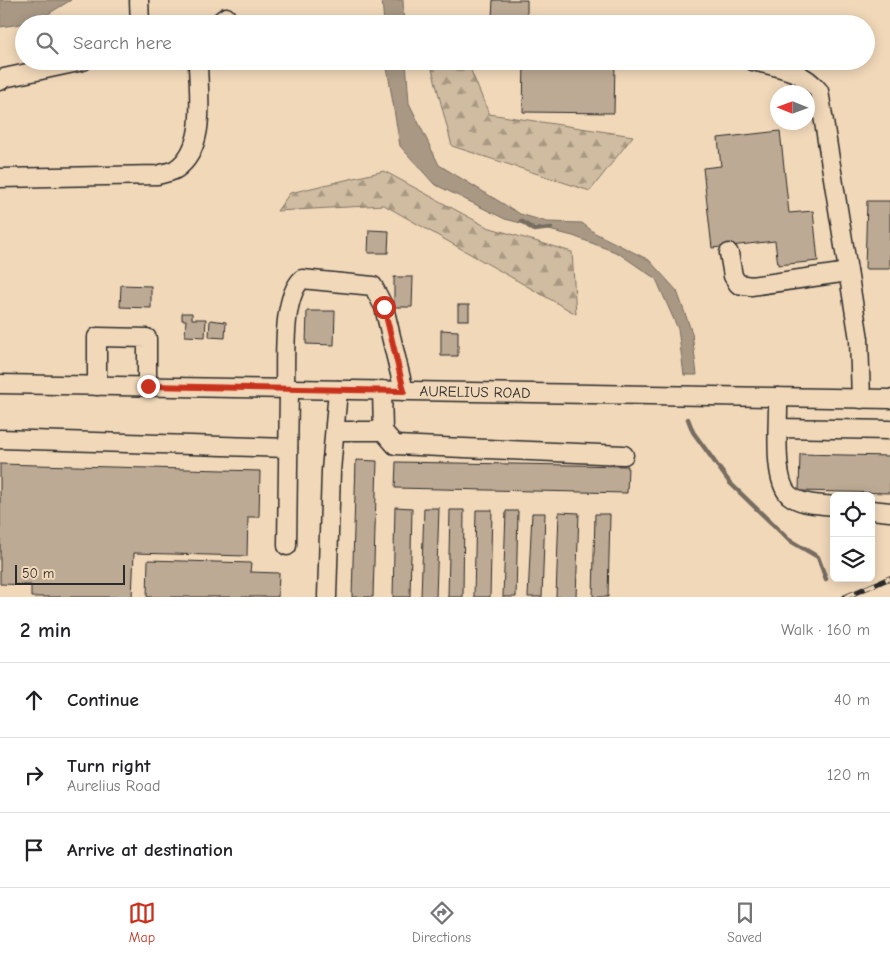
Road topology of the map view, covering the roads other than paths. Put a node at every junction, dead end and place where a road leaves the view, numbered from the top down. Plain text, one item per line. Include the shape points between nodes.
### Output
1 (139, 0) edge
2 (140, 15) edge
3 (41, 70) edge
4 (198, 70) edge
5 (787, 70) edge
6 (0, 81) edge
7 (0, 178) edge
8 (729, 252) dead end
9 (848, 272) junction
10 (0, 384) edge
11 (97, 386) junction
12 (148, 386) junction
13 (287, 389) junction
14 (338, 390) junction
15 (382, 390) junction
16 (404, 391) junction
17 (778, 397) junction
18 (861, 399) junction
19 (890, 400) edge
20 (779, 428) junction
21 (890, 430) edge
22 (336, 431) junction
23 (383, 431) junction
24 (0, 439) edge
25 (288, 448) junction
26 (624, 455) dead end
27 (830, 506) edge
28 (875, 510) edge
29 (890, 512) edge
30 (287, 546) dead end
31 (327, 597) edge

1 - 2 street
3 - 6 street
4 - 7 street via 198,128 192,151 176,169 158,175
5 - 9 street via 810,80 819,91
8 - 9 street via 733,276 738,284 751,286
9 - 18 street via 859,339
10 - 11 street, AURELIUS ROAD
11 - 12 street, AURELIUS ROAD
11 - 12 street via 97,337 147,338
12 - 13 street, AURELIUS ROAD
13 - 14 street, AURELIUS ROAD
13 - 16 street via 290,300 294,286 302,279 373,286 384,307
13 - 25 street
14 - 15 street, AURELIUS ROAD
14 - 22 street
15 - 16 street, AURELIUS ROAD
15 - 23 street
16 - 17 street, AURELIUS ROAD
17 - 18 street, AURELIUS ROAD
17 - 20 street
18 - 19 street, AURELIUS ROAD
20 - 21 street
20 - 27 street via 779,475 789,494 804,503
22 - 23 street
22 - 31 street via 331,470
23 - 26 street via 395,446
24 - 25 street
25 - 30 street
28 - 29 street

